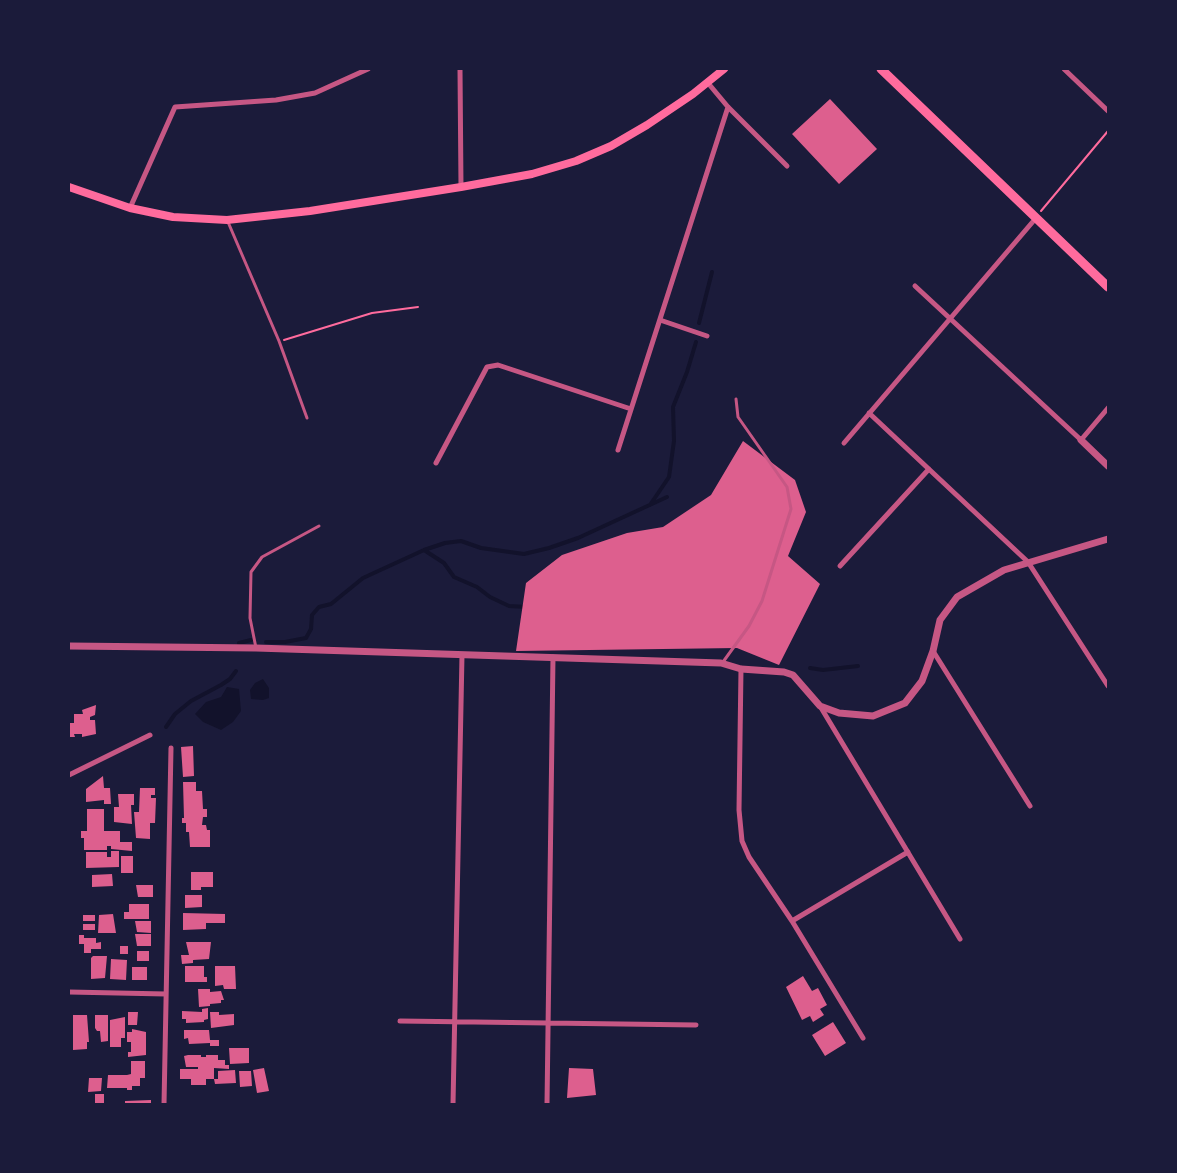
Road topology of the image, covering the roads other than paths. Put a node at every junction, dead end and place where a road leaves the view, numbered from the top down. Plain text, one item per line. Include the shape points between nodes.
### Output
1 (368, 69) edge
2 (460, 69) edge
3 (724, 69) edge
4 (882, 69) edge
5 (1064, 69) edge
6 (708, 83) junction
7 (728, 107) junction
8 (1108, 111) edge
9 (787, 166) dead end
10 (69, 187) edge
11 (461, 187) junction
12 (130, 208) junction
13 (1036, 218) junction
14 (227, 220) junction
15 (915, 286) dead end
16 (1108, 287) edge
17 (950, 317) junction
18 (660, 320) junction
19 (707, 336) dead end
20 (736, 399) dead end
21 (1108, 408) edge
22 (631, 409) junction
23 (869, 414) junction
24 (307, 418) dead end
25 (1082, 440) junction
26 (844, 443) dead end
27 (618, 450) dead end
28 (436, 463) dead end
29 (1108, 466) edge
30 (929, 469) junction
31 (319, 526) dead end
32 (1108, 538) edge
33 (1028, 561) junction
34 (840, 566) dead end
35 (69, 646) edge
36 (256, 648) junction
37 (933, 651) junction
38 (462, 655) junction
39 (553, 657) junction
40 (722, 663) junction
41 (741, 669) junction
42 (1108, 686) edge
43 (820, 706) junction
44 (150, 735) dead end
45 (171, 748) dead end
46 (69, 775) edge
47 (1030, 806) dead end
48 (908, 852) junction
49 (792, 921) junction
50 (960, 939) dead end
51 (69, 992) edge
52 (166, 994) junction
53 (400, 1021) dead end
54 (455, 1023) junction
55 (548, 1024) junction
56 (696, 1025) dead end
57 (863, 1038) dead end
58 (164, 1104) edge
59 (453, 1104) edge
60 (547, 1104) edge

1 - 12 street via 315,93 276,100 175,106
2 - 11 street
3 - 6 main road
4 - 13 main road
5 - 8 street
6 - 7 street
6 - 11 main road via 647,125 593,153 531,174
7 - 9 street
7 - 18 street
10 - 12 main road
11 - 14 main road via 310,212
12 - 14 main road via 173,217
13 - 16 main road
13 - 17 street
14 - 24 lane
15 - 17 street
17 - 23 street
17 - 25 street
18 - 19 street
18 - 22 street
20 - 40 lane via 738,417 787,488 791,509 762,601
21 - 25 street
22 - 27 street
22 - 28 street via 498,365 487,368
23 - 26 street
23 - 30 street
25 - 29 street
30 - 33 street
30 - 34 street
31 - 36 lane via 262,557 251,572 250,618
32 - 33 street
33 - 37 street via 957,597 940,620
33 - 42 street
35 - 36 street
36 - 38 street
37 - 43 street via 922,681 905,703 873,716 839,713
37 - 47 street
38 - 39 street
38 - 54 street
39 - 40 street
39 - 55 street
40 - 41 street
41 - 43 street via 793,675
41 - 49 street via 742,841
43 - 48 street
44 - 46 street
45 - 52 street
48 - 49 street
48 - 50 street
49 - 57 street
51 - 52 street
52 - 58 street
53 - 54 street
54 - 55 street
54 - 59 street
55 - 56 street
55 - 60 street

